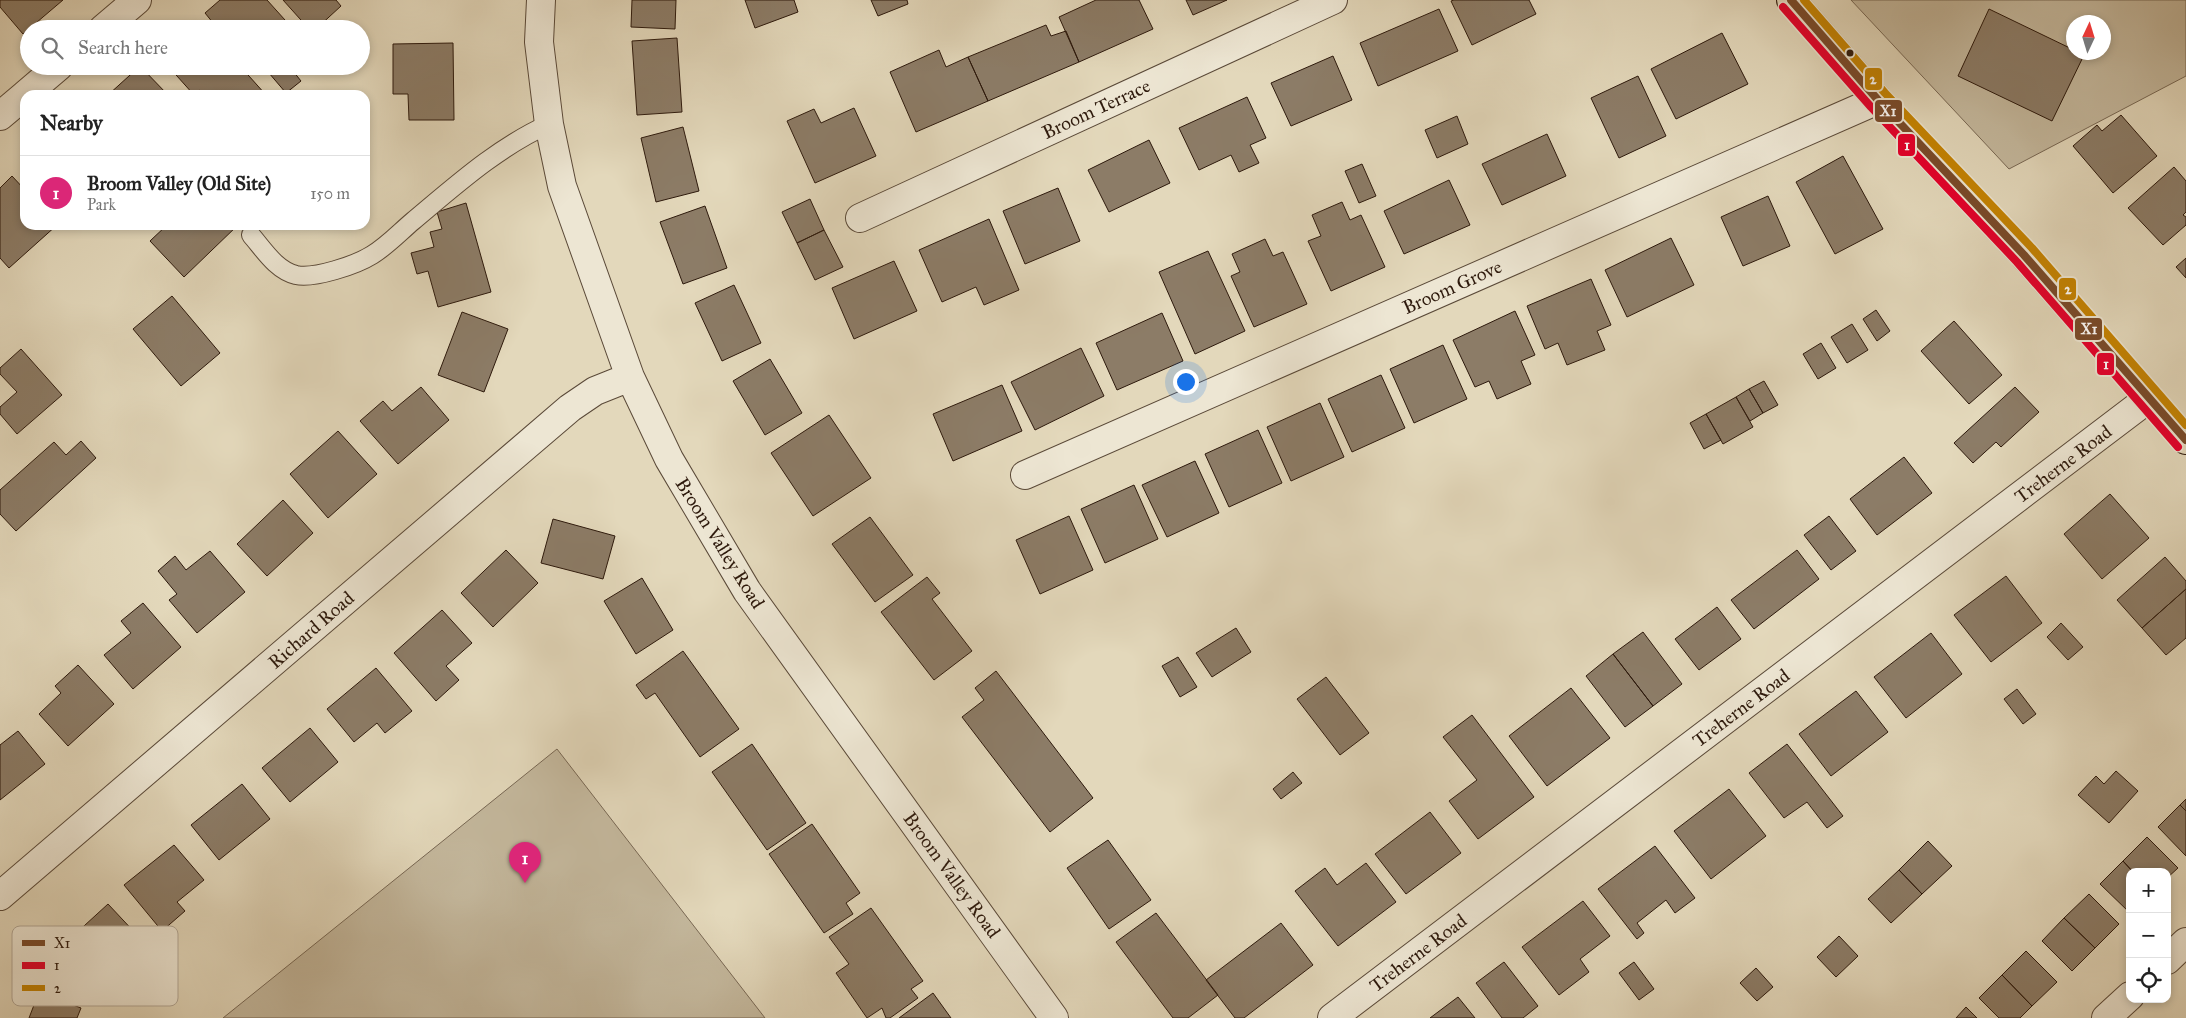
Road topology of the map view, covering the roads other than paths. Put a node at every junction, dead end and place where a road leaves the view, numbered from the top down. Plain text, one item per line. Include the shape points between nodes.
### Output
1 (137, 0) edge
2 (541, 0) edge
3 (1332, 0) edge
4 (1791, 0) edge
5 (114, 20) edge
6 (48, 75) edge
7 (31, 90) edge
8 (20, 99) edge
9 (1878, 100) junction
10 (0, 116) edge
11 (549, 124) junction
12 (860, 218) dead end
13 (251, 236) dead end
14 (630, 377) junction
15 (2149, 398) junction
16 (2186, 440) edge
17 (1025, 475) dead end
18 (0, 896) edge
19 (2186, 942) edge
20 (2169, 958) edge
21 (2126, 1000) edge
22 (1054, 1018) edge
23 (1332, 1018) edge
24 (2106, 1018) edge

1 - 5 street
2 - 11 street, Broom Valley Road via 539,42
3 - 12 street, Broom Terrace
4 - 9 main road
6 - 7 street
8 - 10 street
9 - 15 main road via 1978,204
9 - 17 street, Broom Grove
11 - 13 lane via 509,144 372,255 341,268 297,275 282,270
11 - 14 street, Broom Valley Road via 562,186
14 - 18 street, Richard Road via 595,391 570,408
14 - 22 street, Broom Valley Road via 668,459 747,591
15 - 16 main road
15 - 23 street, Treherne Road
19 - 20 street
21 - 24 street

